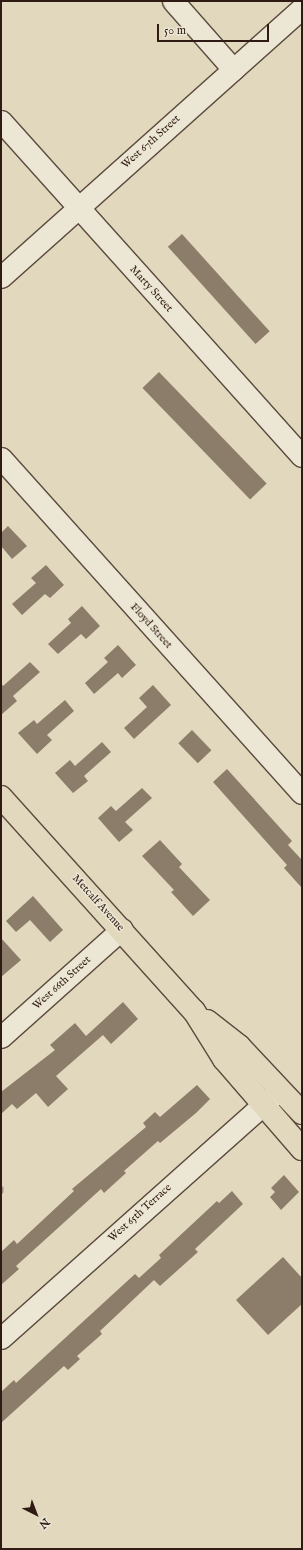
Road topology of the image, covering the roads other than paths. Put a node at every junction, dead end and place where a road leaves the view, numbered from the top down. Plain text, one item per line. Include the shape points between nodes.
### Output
1 (173, 1) edge
2 (302, 8) edge
3 (233, 69) junction
4 (1, 121) edge
5 (79, 207) junction
6 (1, 277) edge
7 (302, 456) edge
8 (1, 458) edge
9 (302, 793) edge
10 (1, 797) edge
11 (122, 929) junction
12 (194, 1011) junction
13 (1, 1037) edge
14 (280, 1089) junction
15 (262, 1104) junction
16 (302, 1113) edge
17 (302, 1149) edge
18 (1, 1338) edge

1 - 3 street
2 - 3 street, West 67th Street
3 - 5 street, West 67th Street
4 - 5 street, Marty Street
5 - 6 street, West 67th Street
5 - 7 street, Marty Street
8 - 9 street, Floyd Street
10 - 11 main road, Metcalf Avenue
11 - 12 main road, Metcalf Avenue
11 - 13 street, West 66th Street
12 - 14 main road, Metcalf Avenue via 240,1046
12 - 15 main road, Metcalf Avenue via 224,1059
14 - 15 street, West 65th Terrace
14 - 16 main road, Metcalf Avenue
15 - 17 main road, Metcalf Avenue
15 - 18 street, West 65th Terrace

